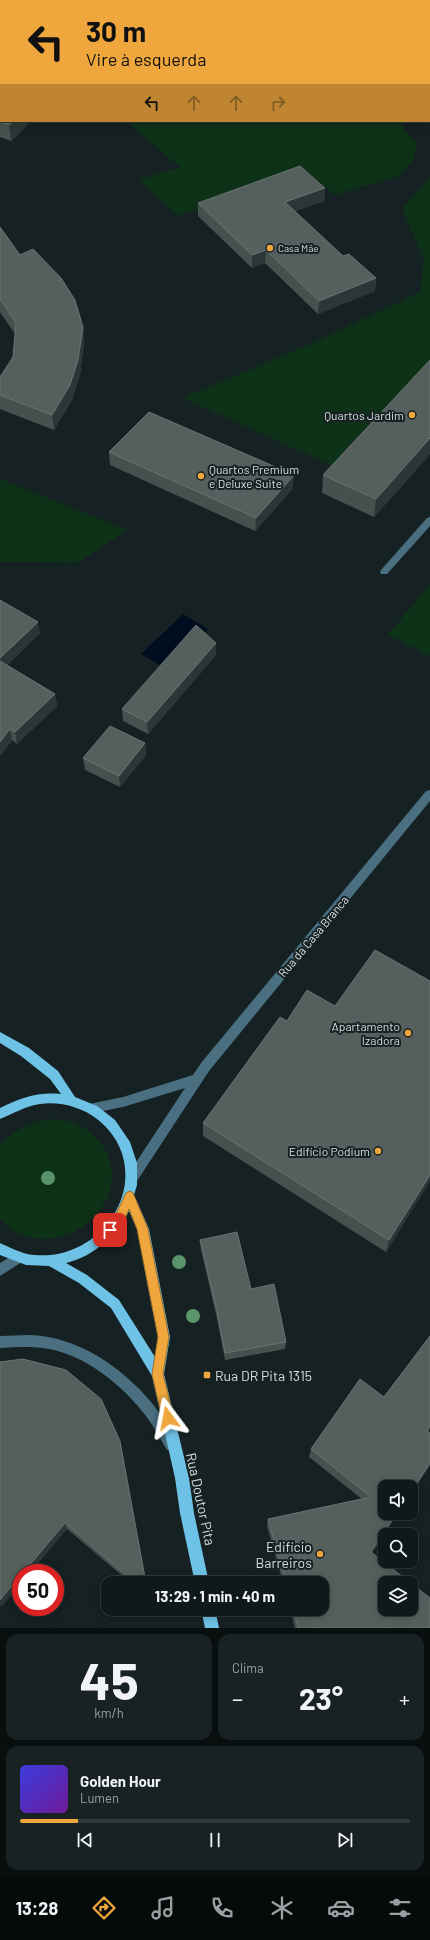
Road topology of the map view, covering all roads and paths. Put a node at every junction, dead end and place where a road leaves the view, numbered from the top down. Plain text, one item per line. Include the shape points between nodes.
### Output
1 (430, 520) edge
2 (384, 572) dead end
3 (430, 794) edge
4 (0, 1037) edge
5 (196, 1079) junction
6 (70, 1099) junction
7 (93, 1108) junction
8 (0, 1114) edge
9 (133, 1177) junction
10 (130, 1196) junction
11 (0, 1249) edge
12 (18, 1258) junction
13 (51, 1261) junction
14 (0, 1270) edge
15 (0, 1342) edge
16 (158, 1374) junction
17 (174, 1448) junction
18 (201, 1576) edge
19 (209, 1616) edge
20 (212, 1628) edge

1 - 2 street
3 - 5 street, Rua da Casa Branca
4 - 6 main road via 25,1052 54,1075
5 - 7 street via 123,1102
5 - 9 street, Rua da Casa Branca
6 - 7 main road
6 - 8 main road via 44,1098 18,1104
7 - 9 main road via 115,1126 129,1149
9 - 10 main road
10 - 13 main road via 119,1220 101,1240 77,1254
10 - 16 main road, Rua Doutor Pita via 143,1229 164,1337
11 - 12 main road
12 - 13 main road
12 - 14 street
13 - 16 main road, Rua Doutor Pita via 83,1279 115,1304
15 - 17 street via 25,1341 56,1345 86,1357 130,1389 147,1407
16 - 17 main road, Rua Doutor Pita
17 - 18 main road, Rua Doutor Pita
19 - 20 main road

